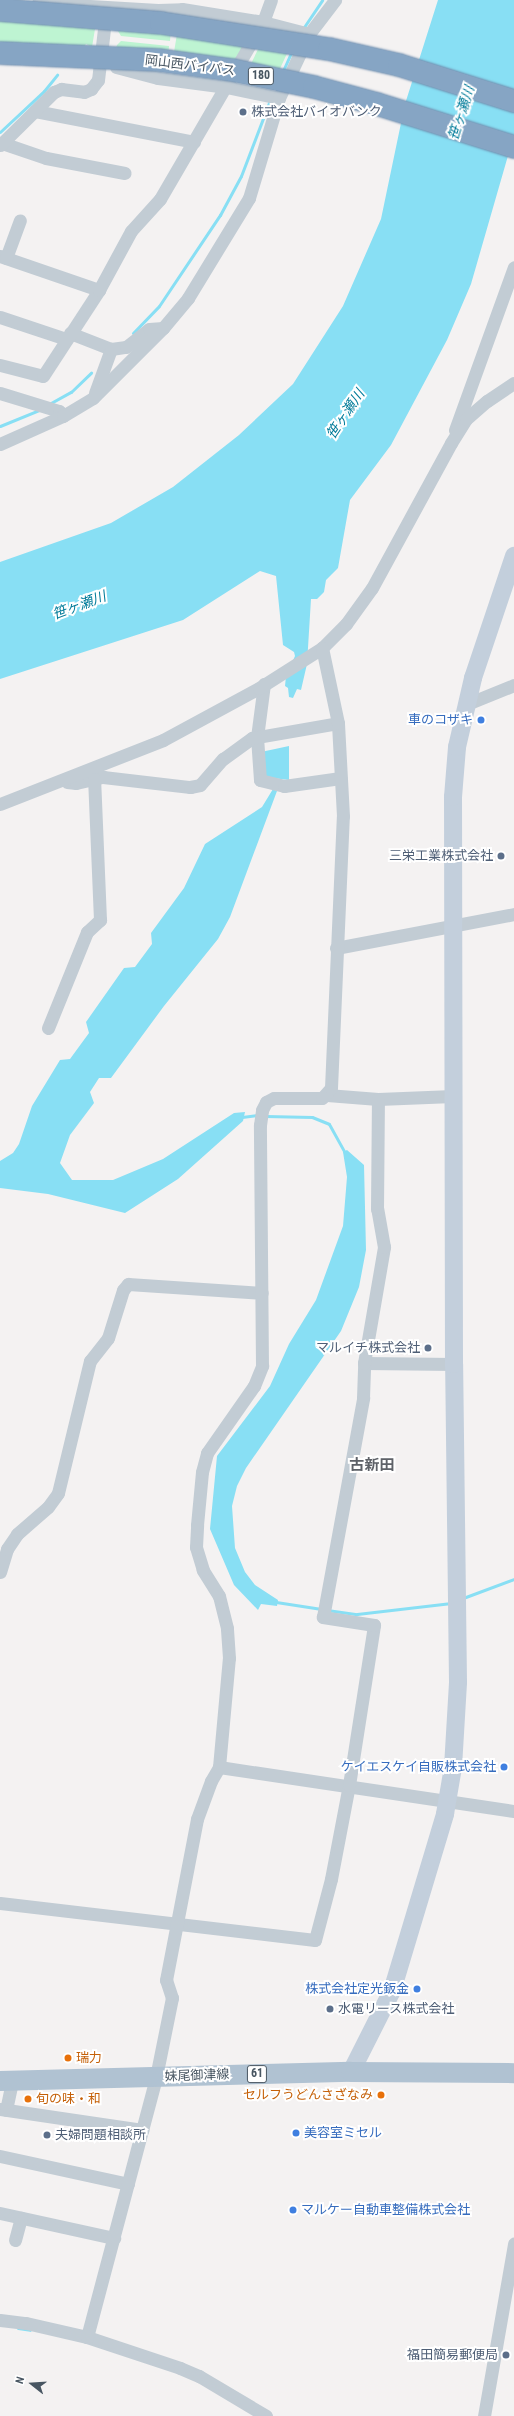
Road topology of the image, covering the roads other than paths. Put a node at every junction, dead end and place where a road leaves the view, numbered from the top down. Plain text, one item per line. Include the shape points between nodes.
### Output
1 (270, 0) edge
2 (335, 0) edge
3 (0, 1) edge
4 (107, 3) edge
5 (134, 4) edge
6 (0, 10) edge
7 (263, 22) junction
8 (303, 32) junction
9 (0, 53) edge
10 (0, 61) edge
11 (99, 65) junction
12 (226, 87) junction
13 (274, 96) junction
14 (514, 101) edge
15 (35, 111) junction
16 (194, 142) junction
17 (1, 144) edge
18 (514, 147) edge
19 (125, 173) dead end
20 (20, 220) dead end
21 (3, 257) edge
22 (514, 267) edge
23 (99, 290) junction
24 (0, 317) edge
25 (163, 328) junction
26 (68, 336) junction
27 (111, 349) junction
28 (0, 365) edge
29 (514, 383) edge
30 (0, 393) edge
31 (93, 398) junction
32 (63, 416) junction
33 (451, 443) junction
34 (0, 444) edge
35 (514, 556) edge
36 (322, 648) junction
37 (267, 682) junction
38 (514, 685) edge
39 (467, 704) junction
40 (338, 723) junction
41 (257, 737) junction
42 (340, 778) junction
43 (64, 779) junction
44 (94, 779) junction
45 (0, 804) edge
46 (514, 914) edge
47 (453, 927) junction
48 (336, 948) junction
49 (48, 1028) dead end
50 (327, 1095) junction
51 (453, 1096) junction
52 (378, 1099) junction
53 (262, 1292) junction
54 (364, 1363) junction
55 (454, 1364) junction
56 (0, 1572) edge
57 (219, 1767) junction
58 (349, 1785) junction
59 (448, 1800) junction
60 (514, 1811) edge
61 (0, 1903) edge
62 (179, 1922) junction
63 (351, 2072) junction
64 (514, 2073) edge
65 (156, 2077) junction
66 (6, 2081) edge
67 (3, 2110) edge
68 (142, 2130) junction
69 (0, 2156) edge
70 (128, 2184) junction
71 (0, 2213) edge
72 (21, 2218) junction
73 (114, 2238) junction
74 (15, 2240) dead end
75 (514, 2244) edge
76 (0, 2320) edge
77 (87, 2337) junction
78 (266, 2416) edge
79 (484, 2416) edge

1 - 7 street
2 - 8 street
3 - 4 street
4 - 5 street
4 - 11 street
5 - 7 street
6 - 14 highway, bridge via 175,24 329,49 398,66
7 - 8 street
7 - 12 street
8 - 13 street
9 - 18 highway, 岡山西バイパス / 180, bridge via 158,60 240,72 314,87 377,104
10 - 11 street
11 - 12 street via 128,68 158,78
11 - 15 street via 98,80 91,89 84,92 54,92
12 - 13 street
12 - 16 street
13 - 25 street via 249,198 188,298
15 - 16 street
15 - 17 street
16 - 23 street via 160,198 131,231
17 - 19 street via 46,158
20 - 21 street
21 - 23 street
22 - 33 street via 463,402
23 - 26 street
24 - 26 street
25 - 27 street via 149,330 126,347
25 - 31 street
26 - 27 street
26 - 28 street via 43,376
27 - 31 street
29 - 33 street via 466,419
30 - 32 street via 59,411
31 - 32 street
32 - 34 street
33 - 36 street via 372,588 346,624
35 - 39 street via 475,671
36 - 37 street
36 - 40 street
37 - 41 street
37 - 43 street via 163,740
38 - 39 street
39 - 47 street via 457,747 453,797
40 - 41 street
40 - 42 street
41 - 42 street via 260,780 275,784
41 - 44 street via 232,750 200,785 190,787 103,777
42 - 48 street via 343,816
43 - 44 street via 76,783
43 - 45 street
44 - 49 street via 100,920 85,937
46 - 47 street
47 - 48 street
47 - 51 street
48 - 50 street via 331,1088
50 - 52 street
50 - 53 street via 322,1098 274,1098 266,1102 262,1110
51 - 52 street
51 - 55 street
52 - 54 street via 377,1209 384,1247
53 - 56 street via 128,1284 108,1338 90,1361 58,1493 48,1507 17,1534 7,1550
53 - 57 street via 262,1366 254,1386 207,1453 202,1472 196,1547 203,1570 219,1596 227,1628 229,1658
54 - 55 street
54 - 58 street via 363,1398 323,1617 374,1624
55 - 59 street via 458,1600 457,1726
57 - 58 street
57 - 62 street via 197,1819
58 - 59 street
58 - 62 street via 331,1879 315,1940
59 - 60 street
59 - 63 street via 392,1991
61 - 62 street
62 - 65 street via 166,1980 172,1998
63 - 64 main road, 妹尾御津線 / 61
63 - 65 main road, 妹尾御津線 / 61
65 - 66 main road, 妹尾御津線 / 61
65 - 68 street
66 - 67 street
67 - 68 street
68 - 70 street
69 - 70 street
70 - 73 street
71 - 72 street
72 - 73 street
72 - 74 street
73 - 77 street
75 - 79 street
76 - 77 street via 26,2323
77 - 78 street via 199,2376

